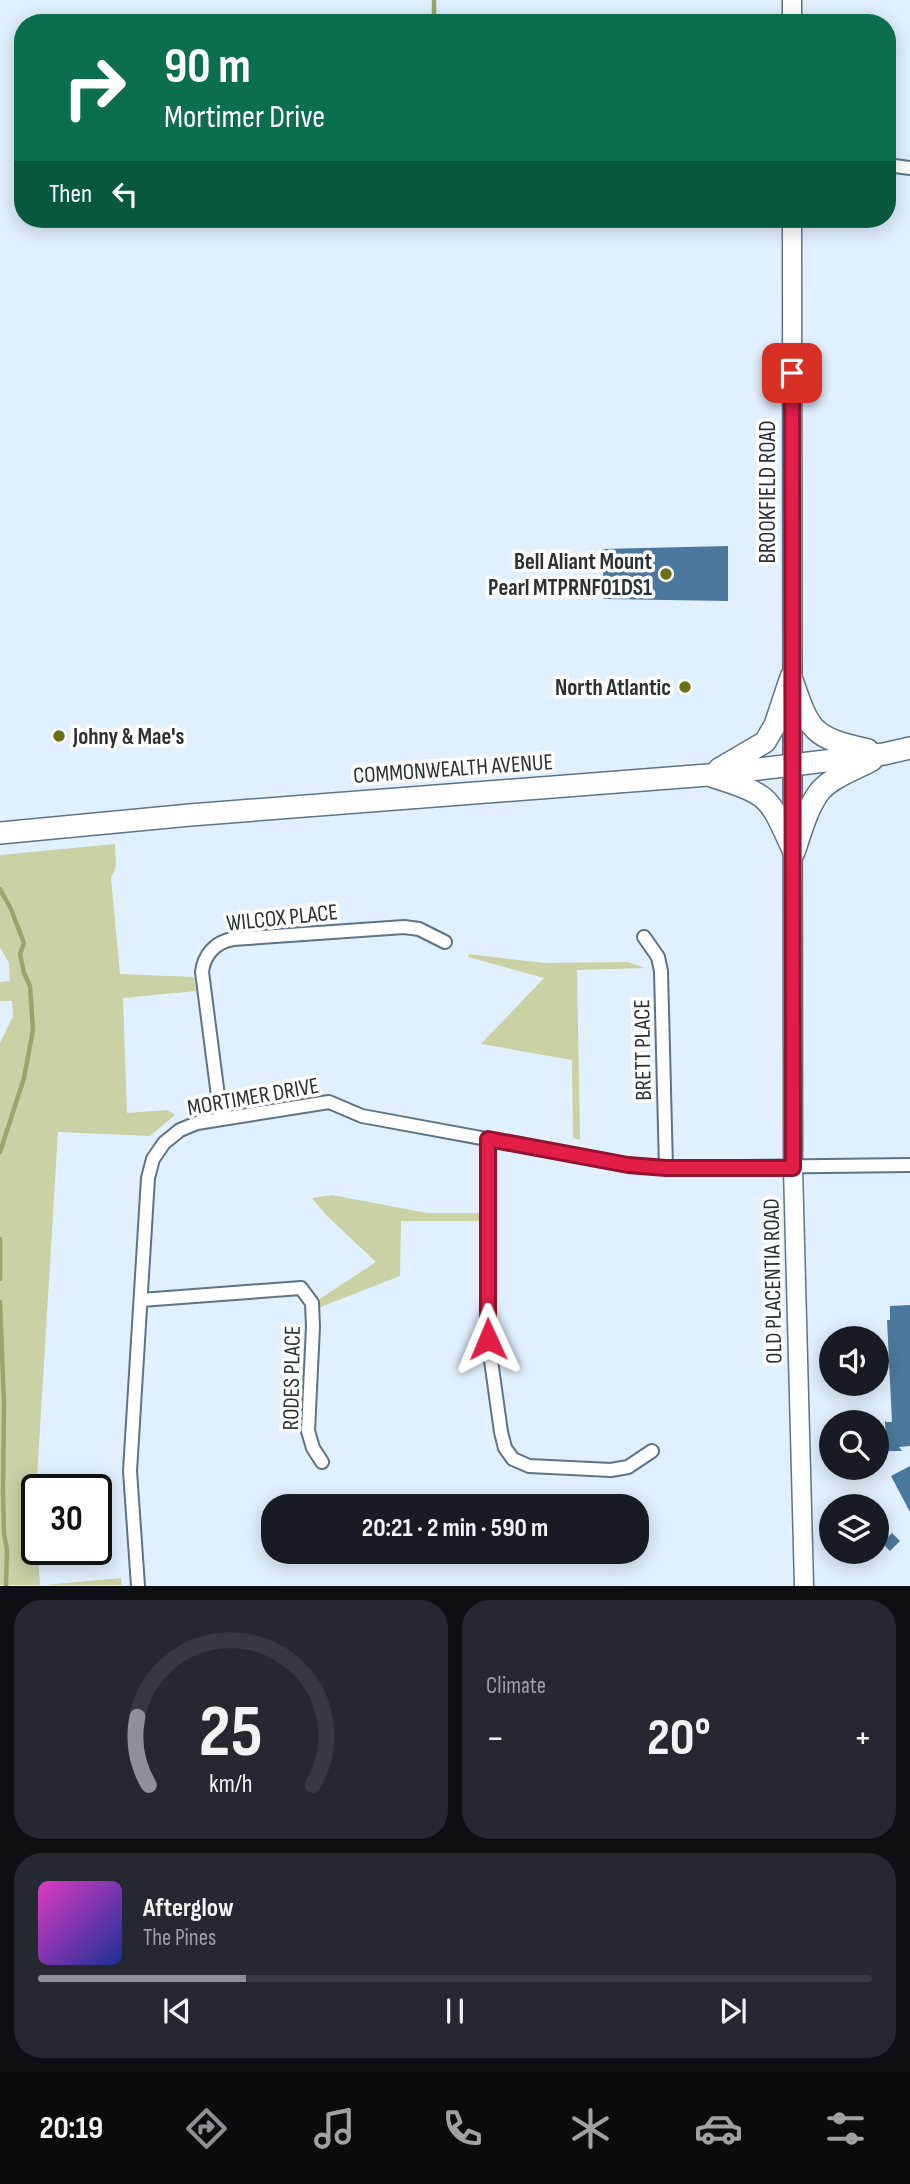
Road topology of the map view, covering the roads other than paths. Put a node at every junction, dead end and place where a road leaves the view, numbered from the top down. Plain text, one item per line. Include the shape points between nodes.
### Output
1 (792, 228) edge
2 (791, 677) junction
3 (910, 748) edge
4 (884, 754) junction
5 (793, 765) junction
6 (708, 775) junction
7 (0, 833) edge
8 (794, 852) junction
9 (644, 937) dead end
10 (445, 942) dead end
11 (222, 1119) junction
12 (488, 1139) junction
13 (910, 1165) edge
14 (666, 1168) junction
15 (793, 1168) junction
16 (141, 1300) junction
17 (652, 1451) dead end
18 (322, 1462) dead end
19 (138, 1586) edge
20 (804, 1586) edge

1 - 2 main road, BROOKFIELD ROAD
2 - 4 main road via 813,729 830,741
2 - 5 main road, BROOKFIELD ROAD
2 - 6 main road via 765,742
3 - 4 main road, COMMONWEALTH AVENUE
4 - 5 main road, COMMONWEALTH AVENUE
4 - 8 main road via 821,791
5 - 6 main road, COMMONWEALTH AVENUE
5 - 8 main road, OLD PLACENTIA ROAD
6 - 7 main road, COMMONWEALTH AVENUE
6 - 8 main road via 766,798
8 - 15 main road, OLD PLACENTIA ROAD
9 - 14 street, BRETT PLACE via 658,957 661,971
10 - 11 street, WILCOX PLACE via 404,927 219,943 202,972
11 - 12 street, MORTIMER DRIVE via 329,1102 362,1116
11 - 16 street, MORTIMER DRIVE via 180,1130 153,1160
12 - 14 street, MORTIMER DRIVE
12 - 17 street via 488,1339 505,1448 513,1459 529,1466 611,1470 635,1464
13 - 15 street, MORTIMER DRIVE
14 - 15 street, MORTIMER DRIVE
15 - 20 main road, OLD PLACENTIA ROAD
16 - 18 street, RODES PLACE via 302,1288 312,1303 308,1431
16 - 19 street, MORTIMER DRIVE via 130,1471

